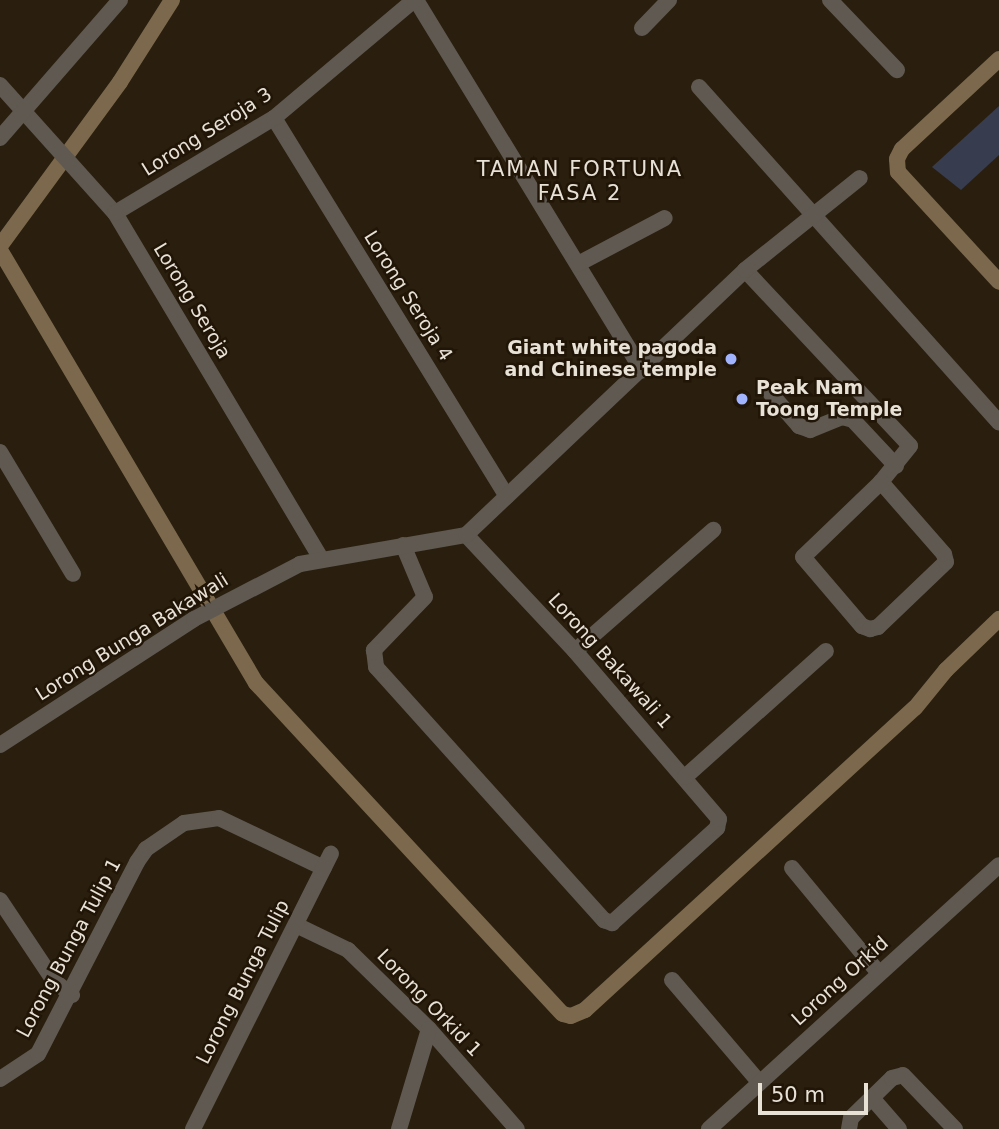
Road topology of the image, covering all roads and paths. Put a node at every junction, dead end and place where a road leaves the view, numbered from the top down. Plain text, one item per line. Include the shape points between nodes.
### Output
1 (120, 0) edge
2 (415, 0) edge
3 (669, 0) edge
4 (830, 0) edge
5 (642, 28) dead end
6 (897, 70) dead end
7 (0, 85) edge
8 (699, 87) dead end
9 (26, 110) junction
10 (274, 118) junction
11 (0, 138) edge
12 (860, 178) dead end
13 (115, 213) junction
14 (815, 215) junction
15 (665, 218) dead end
16 (578, 264) junction
17 (745, 270) junction
18 (642, 370) junction
19 (771, 394) dead end
20 (999, 423) edge
21 (0, 452) edge
22 (896, 466) junction
23 (6, 474) edge
24 (881, 482) junction
25 (507, 496) junction
26 (713, 530) dead end
27 (466, 535) junction
28 (403, 545) junction
29 (321, 559) junction
30 (73, 574) dead end
31 (575, 651) junction
32 (826, 651) dead end
33 (0, 745) edge
34 (685, 777) junction
35 (328, 861) joint
36 (999, 865) edge
37 (792, 868) dead end
38 (0, 900) edge
39 (296, 925) junction
40 (879, 973) junction
41 (672, 980) dead end
42 (72, 995) junction
43 (429, 1029) junction
44 (0, 1079) edge
45 (760, 1083) junction
46 (872, 1098) junction
47 (192, 1129) edge
48 (399, 1129) edge
49 (517, 1129) edge
50 (709, 1129) edge
51 (849, 1129) edge
52 (899, 1129) edge
53 (955, 1129) edge

1 - 9 street
2 - 10 street, Lorong Seroja 3
2 - 16 street
3 - 5 street
4 - 6 street
7 - 9 street, Lorong Seroja
8 - 14 street
9 - 11 street
9 - 13 street, Lorong Seroja
10 - 13 street, Lorong Seroja 3
10 - 25 street, Lorong Seroja 4
12 - 14 street
13 - 29 street, Lorong Seroja
14 - 17 street
14 - 20 street
15 - 16 street
16 - 18 street
17 - 18 street
17 - 22 street via 908,439 909,453
18 - 25 street
19 - 22 street via 799,426 810,430 842,417 853,420
21 - 23 street
22 - 24 street
23 - 30 street
24 - 24 street via 946,562 878,627 870,629 862,626 803,557
25 - 27 street
26 - 31 street
27 - 28 street, Lorong Bunga Bakawali
27 - 31 street, Lorong Bakawali 1
28 - 29 street, Lorong Bunga Bakawali
28 - 34 street, Lorong Bakawali 1 via 425,597 374,650 373,659 604,920 612,923 716,828 719,820
29 - 33 street, Lorong Bunga Bakawali via 300,564 194,619
31 - 34 street, Lorong Bakawali 1
32 - 34 street
35 - 39 street, Lorong Bunga Tulip
35 - 42 street, Lorong Bunga Tulip 1 via 219,818 184,823 146,849 137,862
36 - 40 street, Lorong Orkid
37 - 40 street
38 - 42 street via 54,981
39 - 43 street, Lorong Orkid 1 via 348,950
39 - 47 street, Lorong Bunga Tulip
40 - 45 street, Lorong Orkid
41 - 45 street
42 - 44 street, Lorong Bunga Tulip 1 via 38,1054
43 - 48 street
43 - 49 street, Lorong Orkid 1
45 - 50 street, Lorong Orkid
46 - 51 street via 850,1118
46 - 52 street
46 - 53 street via 892,1078 903,1075

